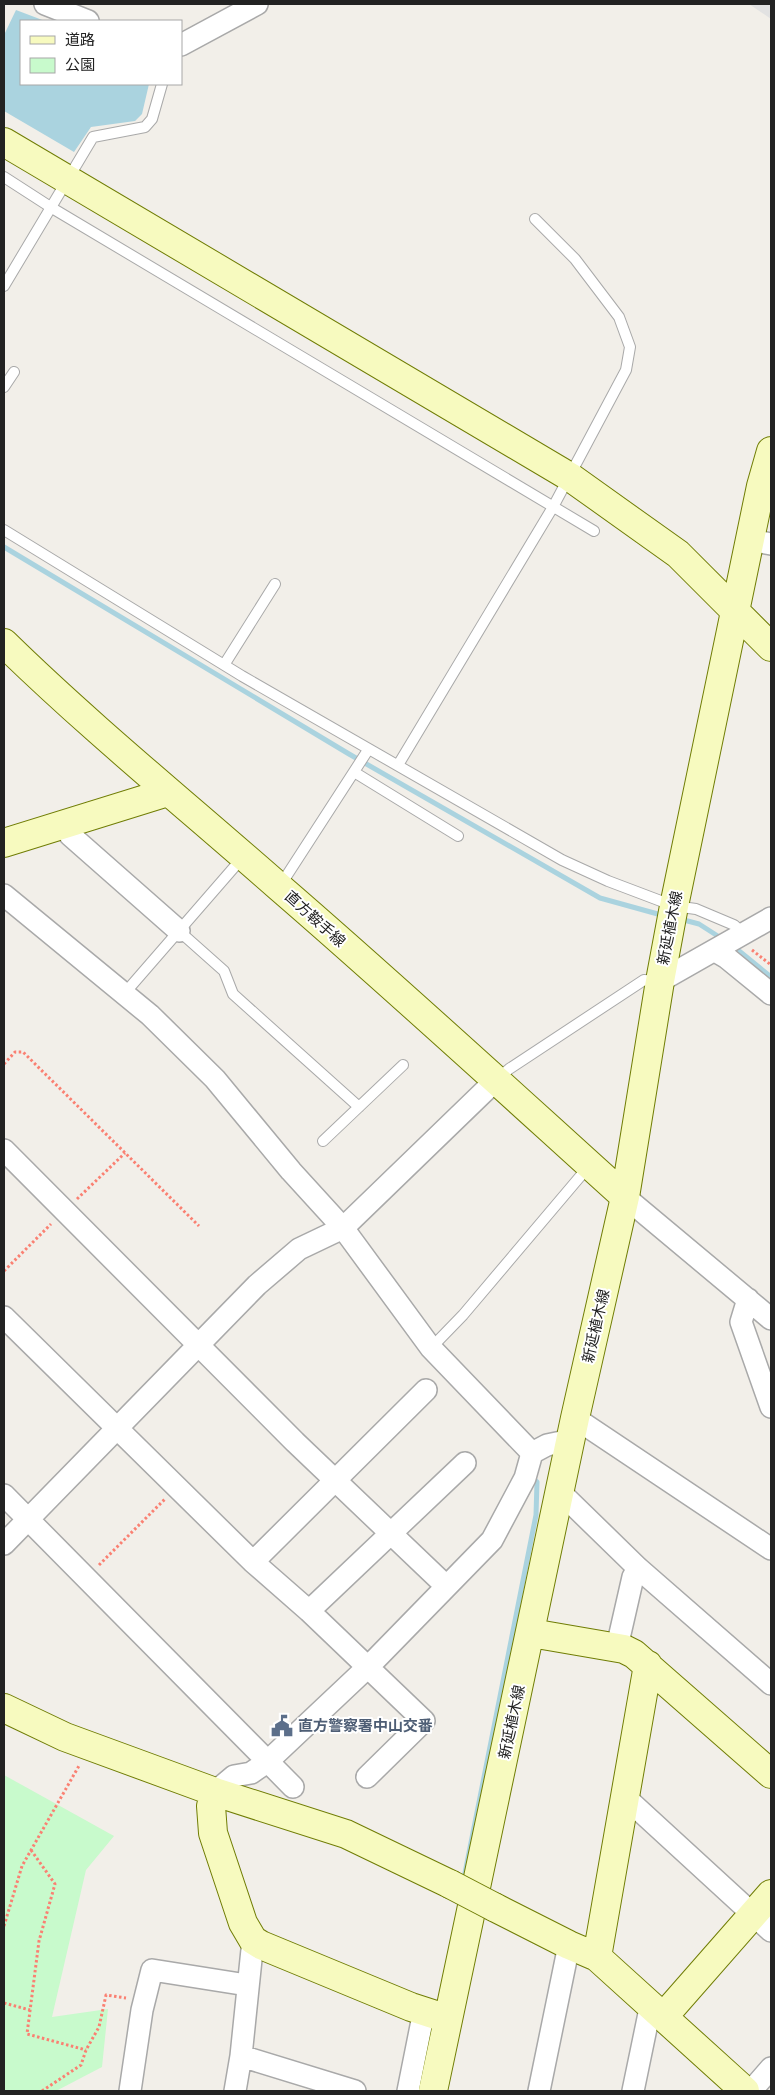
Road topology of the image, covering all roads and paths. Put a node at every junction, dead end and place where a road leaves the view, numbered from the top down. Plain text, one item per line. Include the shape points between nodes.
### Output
1 (45, 4) edge
2 (257, 4) edge
3 (85, 20) edge
4 (182, 44) edge
5 (162, 85) edge
6 (4, 142) edge
7 (4, 177) edge
8 (68, 179) junction
9 (52, 208) junction
10 (535, 219) dead end
11 (4, 286) edge
12 (14, 372) dead end
13 (4, 388) edge
14 (771, 450) edge
15 (570, 477) junction
16 (552, 507) junction
17 (4, 530) edge
18 (594, 531) dead end
19 (761, 542) edge
20 (275, 584) dead end
21 (735, 610) junction
22 (4, 643) edge
23 (771, 647) edge
24 (224, 665) junction
25 (368, 750) junction
26 (398, 765) junction
27 (354, 772) junction
28 (168, 792) junction
29 (65, 824) junction
30 (458, 836) dead end
31 (4, 843) edge
32 (244, 857) junction
33 (280, 887) junction
34 (4, 895) edge
35 (674, 906) junction
36 (771, 918) edge
37 (179, 931) junction
38 (744, 934) junction
39 (715, 951) junction
40 (771, 965) edge
41 (660, 981) junction
42 (124, 994) junction
43 (771, 994) edge
44 (4, 1064) edge
45 (403, 1065) dead end
46 (496, 1080) junction
47 (359, 1107) junction
48 (323, 1141) dead end
49 (4, 1150) edge
50 (125, 1153) junction
51 (590, 1165) junction
52 (625, 1197) junction
53 (64, 1210) junction
54 (199, 1226) dead end
55 (342, 1228) junction
56 (4, 1271) edge
57 (748, 1299) junction
58 (4, 1317) edge
59 (771, 1319) edge
60 (198, 1344) junction
61 (431, 1348) junction
62 (426, 1390) dead end
63 (771, 1407) edge
64 (115, 1429) junction
65 (573, 1429) junction
66 (532, 1453) junction
67 (465, 1463) dead end
68 (334, 1480) junction
69 (176, 1488) junction
70 (560, 1492) junction
71 (4, 1495) edge
72 (28, 1520) junction
73 (392, 1534) junction
74 (4, 1544) edge
75 (771, 1549) edge
76 (253, 1562) junction
77 (638, 1568) junction
78 (86, 1578) junction
79 (446, 1586) junction
80 (309, 1612) junction
81 (531, 1633) junction
82 (617, 1647) junction
83 (648, 1665) junction
84 (367, 1667) junction
85 (771, 1684) edge
86 (4, 1708) edge
87 (89, 1746) junction
88 (267, 1762) junction
89 (771, 1774) edge
90 (367, 1777) dead end
91 (292, 1788) dead end
92 (215, 1792) junction
93 (625, 1797) junction
94 (31, 1850) junction
95 (771, 1894) edge
96 (762, 1922) edge
97 (4, 1926) edge
98 (253, 1940) junction
99 (569, 1945) junction
100 (597, 1956) junction
101 (247, 1985) junction
102 (144, 2001) junction
103 (4, 2003) edge
104 (30, 2010) junction
105 (658, 2010) junction
106 (436, 2015) junction
107 (86, 2050) junction
108 (241, 2056) junction
109 (771, 2068) edge
110 (731, 2085) edge
111 (42, 2091) edge
112 (130, 2091) edge
113 (236, 2091) edge
114 (355, 2091) edge
115 (408, 2091) edge
116 (433, 2091) edge
117 (539, 2091) edge
118 (633, 2091) edge
119 (751, 2091) edge

1 - 3 street
2 - 4 street
5 - 8 lane via 152,118 145,127 93,137
6 - 8 street
7 - 9 lane
8 - 9 lane
8 - 15 street
9 - 11 lane
9 - 16 lane
10 - 15 lane via 575,259 619,317 630,347 626,370
12 - 13 lane
14 - 19 street, 新延植木線 via 761,486
15 - 16 lane
15 - 21 street via 678,554
16 - 18 lane
16 - 26 lane
17 - 24 lane
19 - 21 street, 新延植木線
20 - 24 lane
21 - 23 street
21 - 35 street, 新延植木線
22 - 28 street, 直方鞍手線
24 - 25 lane
25 - 26 lane
25 - 27 lane
26 - 35 lane via 562,860
27 - 30 lane
27 - 33 lane
28 - 29 street
28 - 32 street, 直方鞍手線
29 - 31 street
29 - 37 street via 70,835
32 - 33 street, 直方鞍手線
32 - 37 lane
33 - 46 street, 直方鞍手線
34 - 42 street
35 - 38 lane via 696,909 734,925
35 - 41 street, 新延植木線
36 - 38 street
37 - 42 lane
37 - 47 lane via 224,970 232,994
38 - 39 street
38 - 40 path via 748,947
39 - 41 street
39 - 43 street
41 - 46 lane via 644,980
41 - 52 street, 新延植木線
42 - 55 street via 215,1079
44 - 50 path via 15,1052 23,1052
45 - 47 lane
46 - 51 street, 直方鞍手線
46 - 55 street
47 - 48 lane
49 - 53 street
50 - 53 path
50 - 54 path
51 - 52 street, 直方鞍手線
51 - 61 lane via 463,1315
52 - 57 street
52 - 65 street, 新延植木線
53 - 56 path
53 - 60 street
55 - 60 street via 299,1249 257,1285
55 - 61 street
57 - 59 street
57 - 63 street via 742,1322
58 - 64 street
60 - 64 street
60 - 68 street
61 - 66 street
62 - 68 street
64 - 69 street
64 - 72 street
65 - 66 street
65 - 70 street, 新延植木線
65 - 75 street
66 - 79 street via 525,1478 492,1540
67 - 73 street
68 - 73 street
68 - 76 street
69 - 76 street
69 - 78 path
70 - 77 street
70 - 81 street, 新延植木線
71 - 72 street
72 - 74 street
72 - 78 street
73 - 79 street
73 - 80 street
76 - 80 street
77 - 82 street via 633,1576
77 - 85 street
78 - 88 street
79 - 84 street
80 - 84 street
81 - 82 street
81 - 106 street, 新延植木線
82 - 83 street
83 - 89 street
83 - 93 street
84 - 88 street
84 - 90 street via 424,1722
86 - 87 street
87 - 92 street
87 - 94 path
88 - 91 street
88 - 92 street via 251,1773 234,1776
92 - 98 street via 211,1806 212,1833 243,1923
92 - 99 street, bridge via 346,1834
93 - 96 street
93 - 100 street
94 - 97 path via 22,1866
94 - 104 path via 55,1884 39,1941
95 - 96 street
96 - 105 street
98 - 101 street
98 - 106 street
99 - 100 street
99 - 117 street
100 - 105 street
101 - 102 street via 152,1970
101 - 108 street
102 - 107 path via 106,1995 99,2027
102 - 112 street
103 - 104 path
104 - 107 path via 27,2034
105 - 110 street
105 - 118 street
106 - 115 street
106 - 116 street, 新延植木線
107 - 111 path via 80,2065
108 - 113 street
108 - 114 street
109 - 119 street

